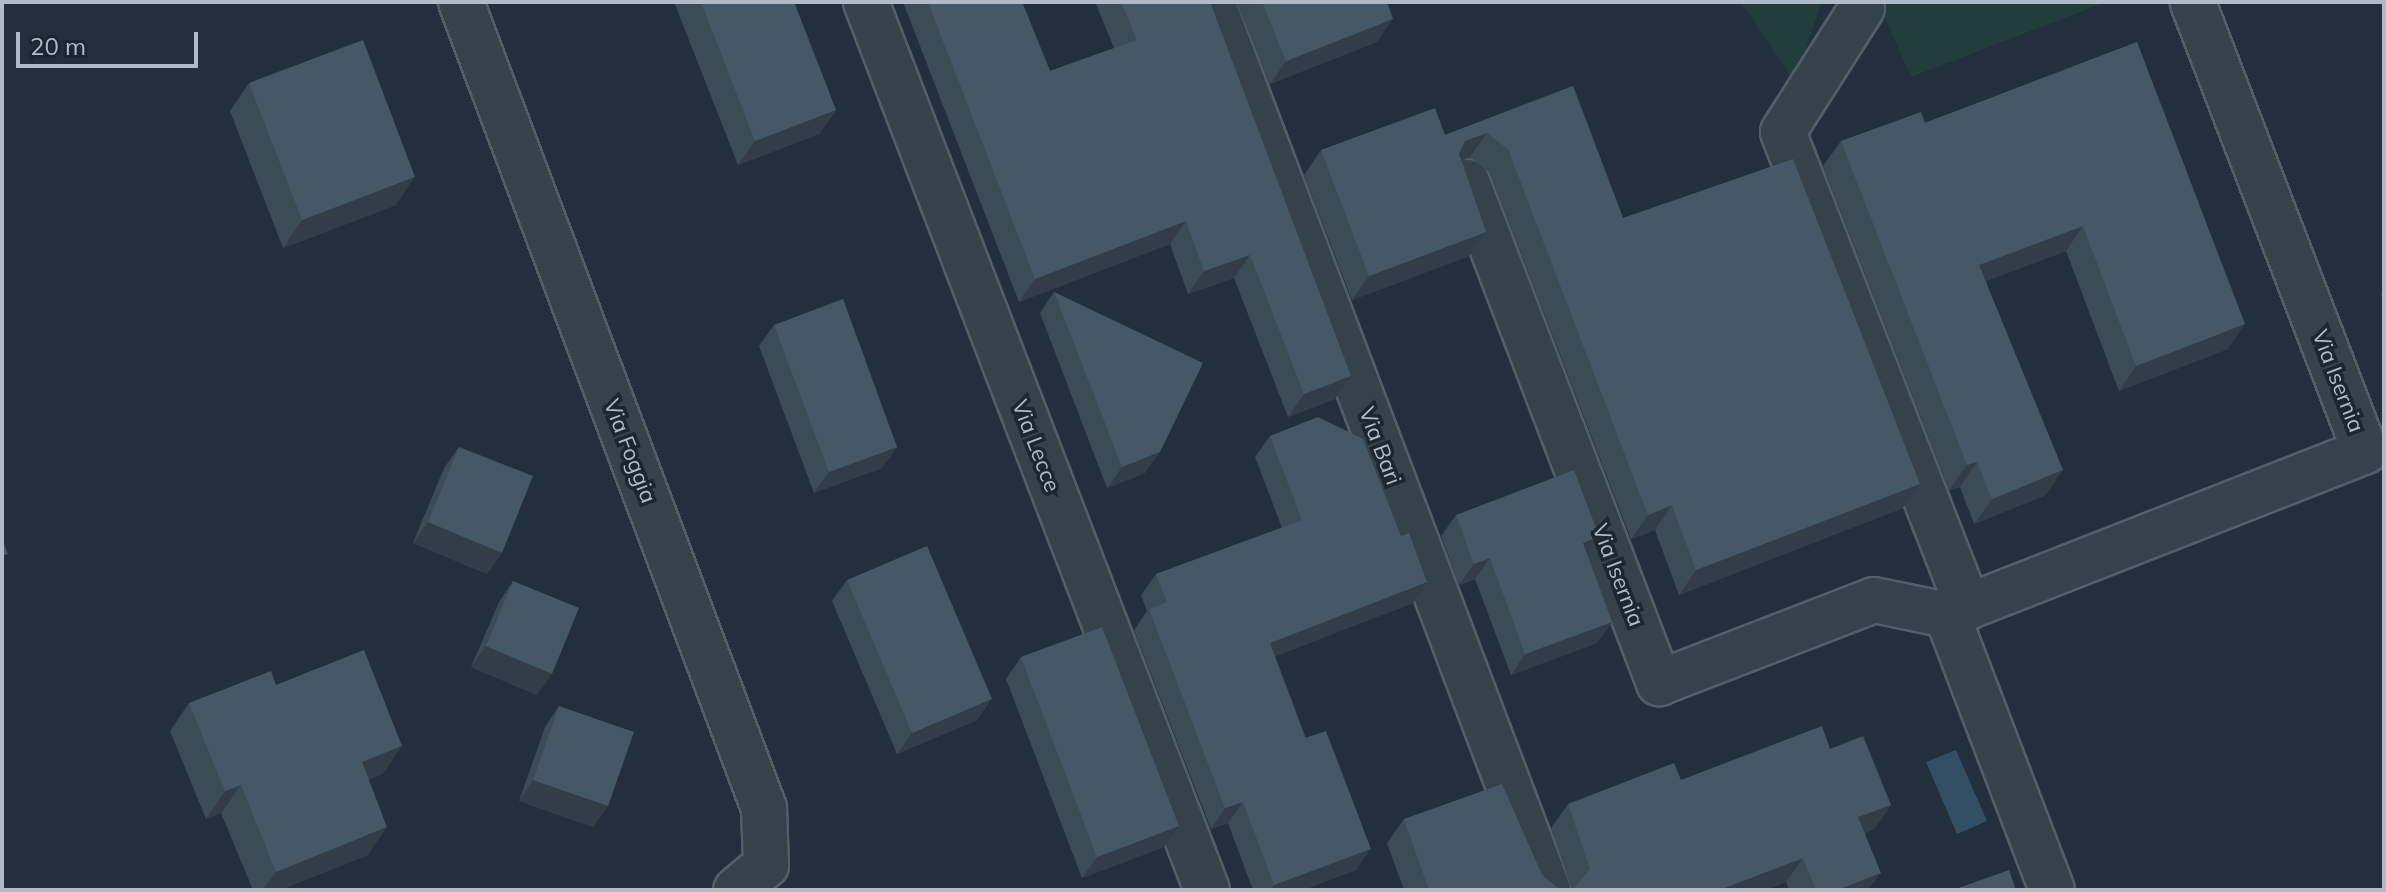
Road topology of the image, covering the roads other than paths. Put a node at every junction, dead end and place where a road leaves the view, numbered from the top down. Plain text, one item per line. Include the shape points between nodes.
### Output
1 (461, 2) edge
2 (866, 2) edge
3 (1212, 2) edge
4 (2193, 2) edge
5 (1862, 8) dead end
6 (1467, 182) edge
7 (1958, 611) junction
8 (736, 890) edge
9 (1207, 890) edge
10 (1548, 890) edge
11 (2052, 890) edge

1 - 8 street, Via Foggia via 764,808 766,865
2 - 9 street, Via Lecce
3 - 10 street, Via Bari
4 - 7 street, Via Isernia via 2365,451
5 - 7 street via 1783,132
6 - 7 street, Via Isernia via 1659,683 1874,600
7 - 11 street

